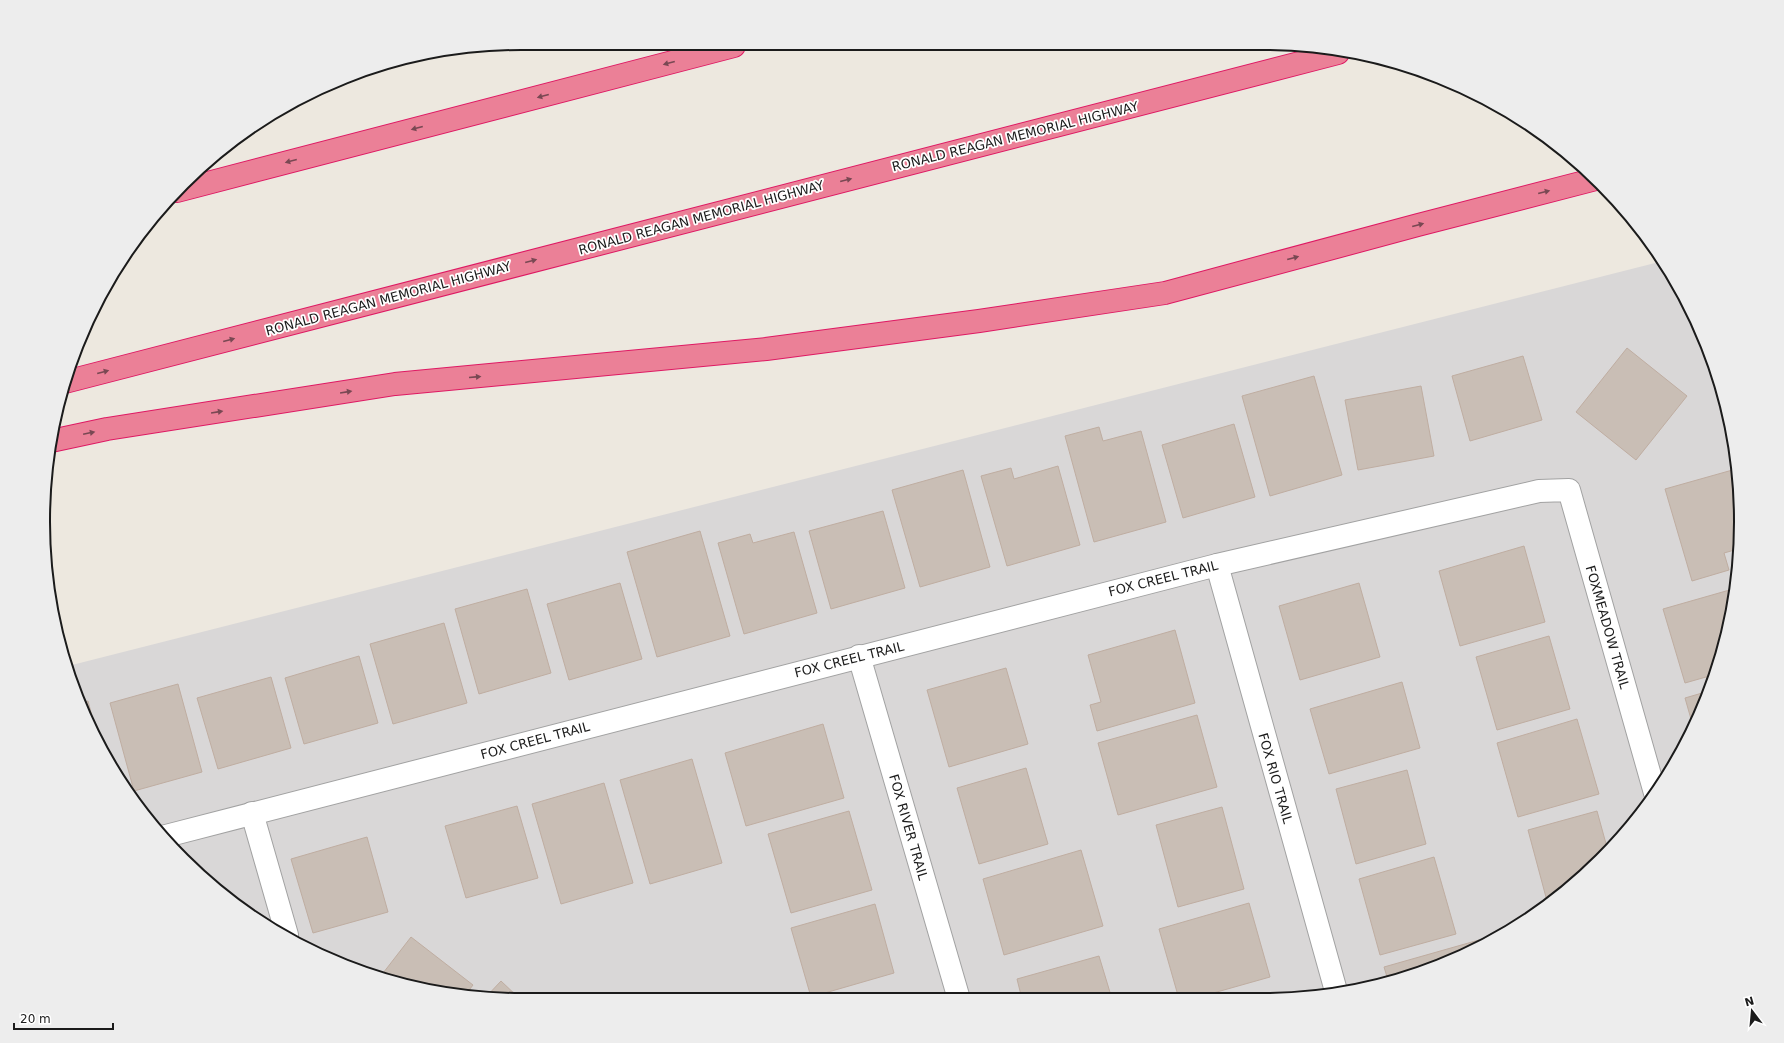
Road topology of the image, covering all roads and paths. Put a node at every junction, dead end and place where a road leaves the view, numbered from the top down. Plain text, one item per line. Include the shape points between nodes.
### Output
1 (719, 50) edge
2 (1330, 55) edge
3 (1588, 181) edge
4 (188, 188) edge
5 (72, 380) edge
6 (57, 440) edge
7 (1539, 491) joint
8 (1217, 565) junction
9 (859, 656) junction
10 (1653, 786) edge
11 (252, 813) junction
12 (170, 835) edge
13 (285, 930) edge
14 (1335, 987) edge
15 (957, 993) edge

1 -> 4 highway
5 -> 2 highway, RONALD REAGAN MEMORIAL HIGHWAY
6 -> 3 highway via 107,429 395,384 766,349 1165,293
7 - 8 street, FOX CREEL TRAIL
7 - 10 street, FOXMEADOW TRAIL via 1569,490
8 - 9 street, FOX CREEL TRAIL
8 - 14 street, FOX RIO TRAIL
9 - 11 street, FOX CREEL TRAIL
9 - 15 street, FOX RIVER TRAIL
11 - 12 street, FOX CREEL TRAIL
11 - 13 street

